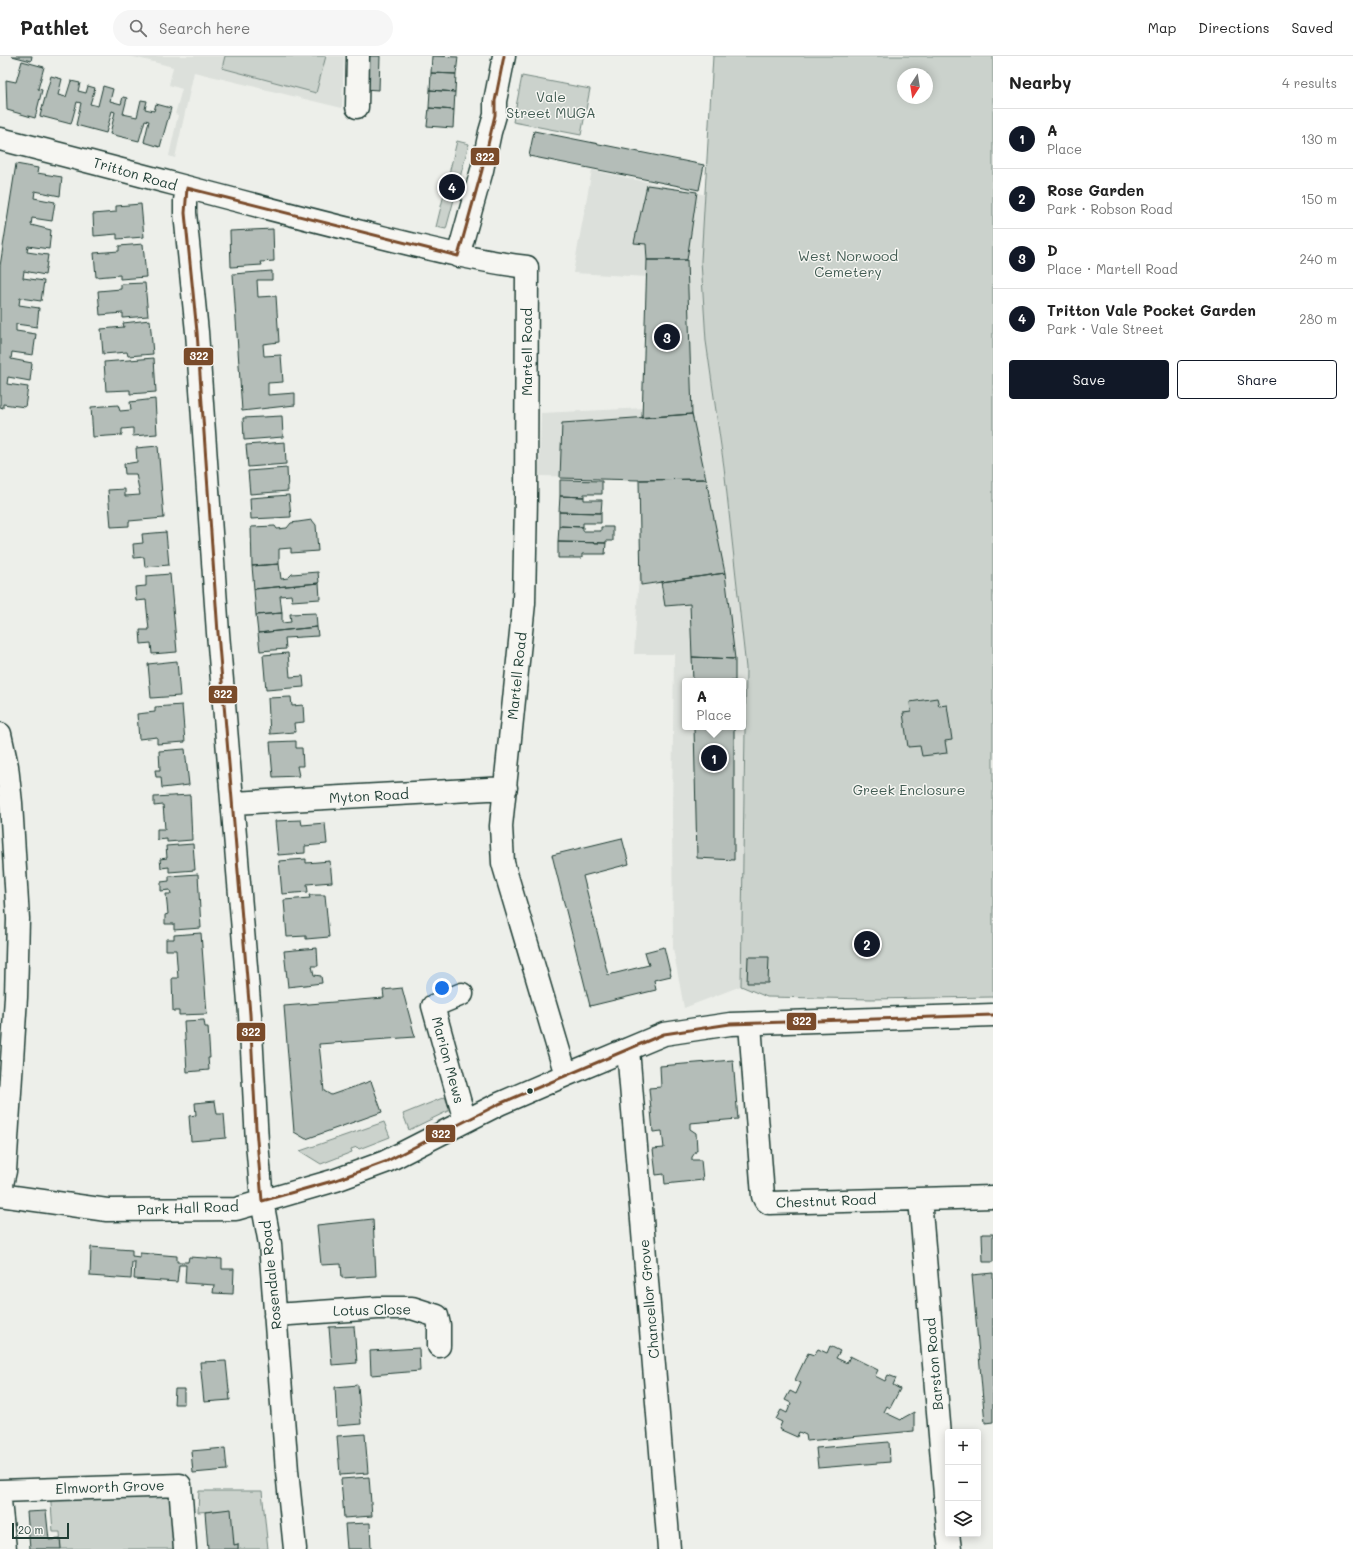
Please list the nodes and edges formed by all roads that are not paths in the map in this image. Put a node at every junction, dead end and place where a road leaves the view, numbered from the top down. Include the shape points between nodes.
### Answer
1 (358, 56) edge
2 (504, 56) edge
3 (357, 107) dead end
4 (0, 139) edge
5 (187, 188) junction
6 (458, 256) junction
7 (527, 267) joint
8 (0, 734) edge
9 (506, 788) junction
10 (233, 803) junction
11 (462, 994) dead end
12 (993, 1015) edge
13 (750, 1024) junction
14 (628, 1049) junction
15 (566, 1074) junction
16 (465, 1121) junction
17 (0, 1194) edge
18 (993, 1197) edge
19 (920, 1199) junction
20 (262, 1201) junction
21 (275, 1315) junction
22 (439, 1346) dead end
23 (0, 1491) edge
24 (0, 1501) edge
25 (946, 1501) edge
26 (948, 1537) edge
27 (5, 1549) edge
28 (185, 1549) edge
29 (294, 1549) edge
30 (669, 1549) edge
31 (950, 1549) edge

1 - 3 street
2 - 6 street via 496,115
4 - 5 street, Tritton Road
5 - 6 street, Tritton Road
5 - 10 street, Rosendale Road via 185,207
6 - 7 street, Tritton Road
7 - 9 street, Martell Road via 524,603
8 - 17 street via 11,803 18,919 16,997 5,1171
9 - 10 street, Myton Road
9 - 15 street, Martell Road via 501,826 503,863
10 - 20 street, Rosendale Road
11 - 16 street, Marion Mews via 433,1006
12 - 13 street, Park Hall Road
13 - 14 street, Park Hall Road via 730,1024 664,1034
13 - 19 street, Chestnut Road via 765,1200 769,1203
14 - 15 street, Park Hall Road
14 - 30 street, Chancellor Grove
15 - 16 street, Park Hall Road
16 - 20 street, Park Hall Road via 385,1162 336,1180
17 - 20 street, Park Hall Road via 107,1210 236,1209
18 - 19 street, Chestnut Road
19 - 25 street, Barston Road
20 - 21 street, Rosendale Road via 270,1244
21 - 22 street, Lotus Close via 412,1308 437,1316
21 - 29 street, Rosendale Road
23 - 28 street, Elmworth Grove via 180,1485
24 - 27 street
26 - 31 street

